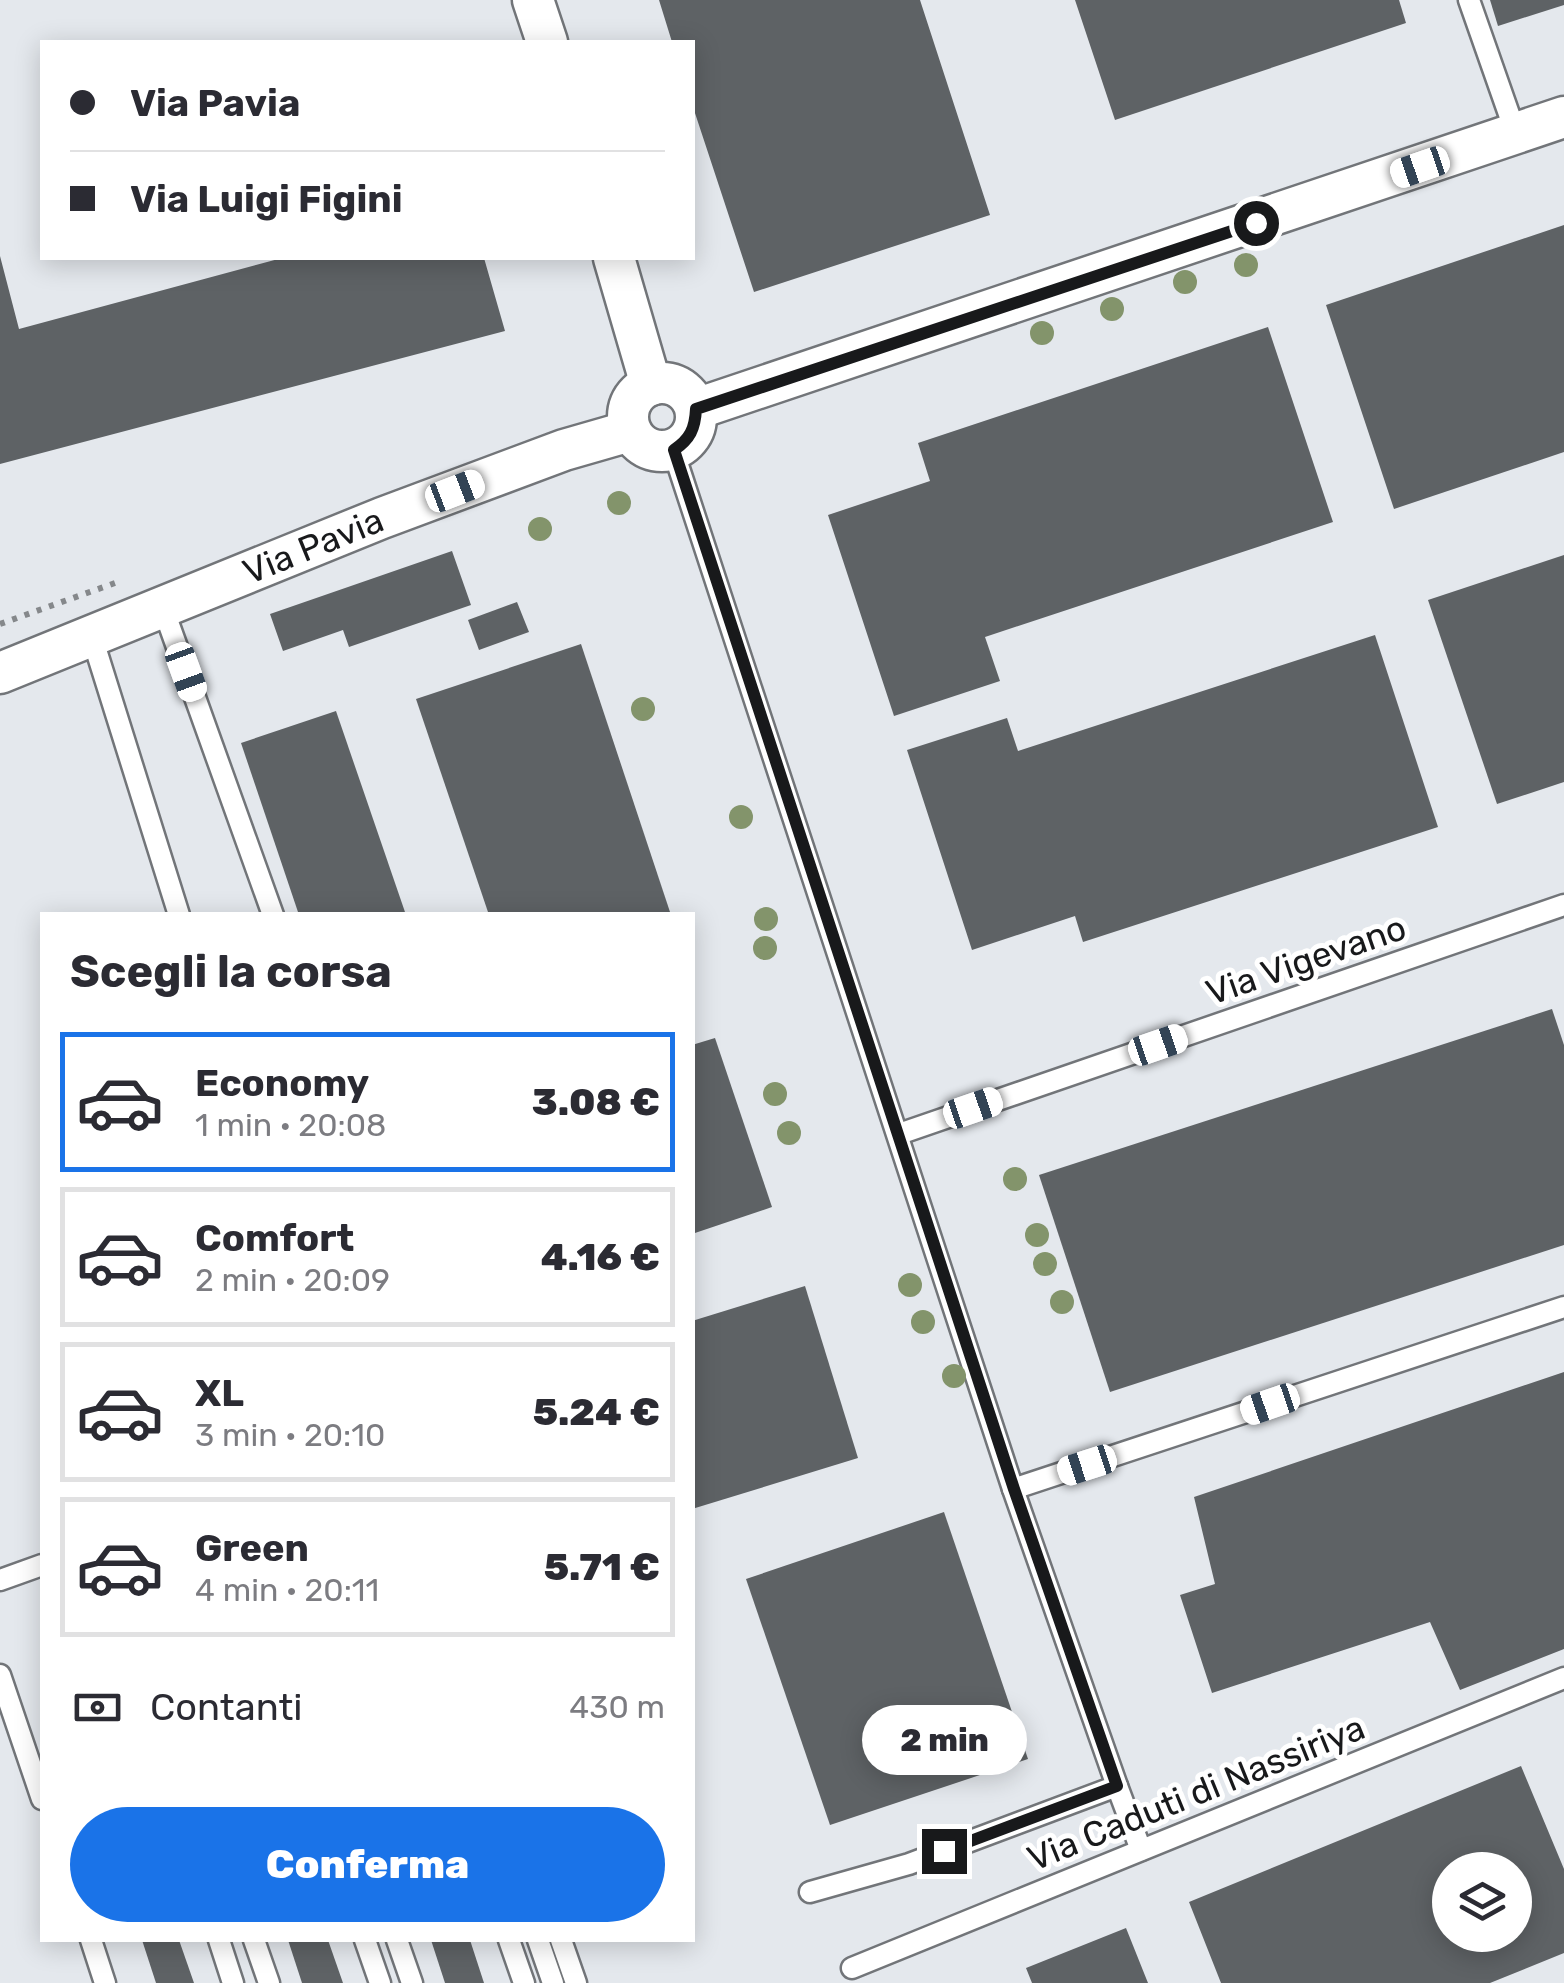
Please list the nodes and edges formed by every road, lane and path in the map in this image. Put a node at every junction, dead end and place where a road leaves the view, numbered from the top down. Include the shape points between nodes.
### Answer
1 (533, 0) edge
2 (1469, 0) edge
3 (546, 40) edge
4 (1564, 117) edge
5 (1516, 134) junction
6 (615, 260) edge
7 (651, 385) junction
8 (696, 409) junction
9 (630, 430) junction
10 (674, 450) junction
11 (163, 608) junction
12 (92, 637) junction
13 (0, 672) edge
14 (1564, 905) edge
15 (178, 912) edge
16 (272, 912) edge
17 (899, 1134) junction
18 (1564, 1307) edge
19 (1014, 1489) junction
20 (40, 1566) edge
21 (0, 1580) edge
22 (0, 1675) edge
23 (1564, 1678) edge
24 (1117, 1786) junction
25 (40, 1793) edge
26 (1141, 1850) junction
27 (810, 1892) dead end
28 (92, 1942) edge
29 (220, 1942) edge
30 (255, 1942) edge
31 (365, 1942) edge
32 (398, 1942) edge
33 (510, 1942) edge
34 (539, 1942) edge
35 (562, 1942) edge
36 (852, 1968) dead end
37 (106, 1983) edge
38 (234, 1983) edge
39 (269, 1983) edge
40 (380, 1983) edge
41 (412, 1983) edge
42 (524, 1983) edge
43 (553, 1983) edge
44 (576, 1983) edge

1 - 3 street
2 - 5 lane
4 - 5 street
5 - 8 street
6 - 7 street
7 - 8 street via 670,384
7 - 9 street via 628,412
8 - 10 street via 688,441
9 - 10 street via 640,444
9 - 11 street, Via Pavia via 382,518
10 - 17 lane
11 - 12 street, Via Pavia
11 - 16 lane
12 - 13 street, Via Pavia
12 - 15 lane
14 - 17 lane, Via Vigevano
17 - 19 lane
18 - 19 lane
19 - 24 lane
20 - 21 lane
22 - 25 lane
23 - 26 lane, Via Caduti di Nassiriya
24 - 26 lane
24 - 27 lane via 909,1864
26 - 36 lane, Via Caduti di Nassiriya
28 - 37 lane
29 - 38 lane
30 - 39 lane
31 - 40 lane
32 - 41 lane
33 - 42 lane
34 - 43 lane
35 - 44 lane

